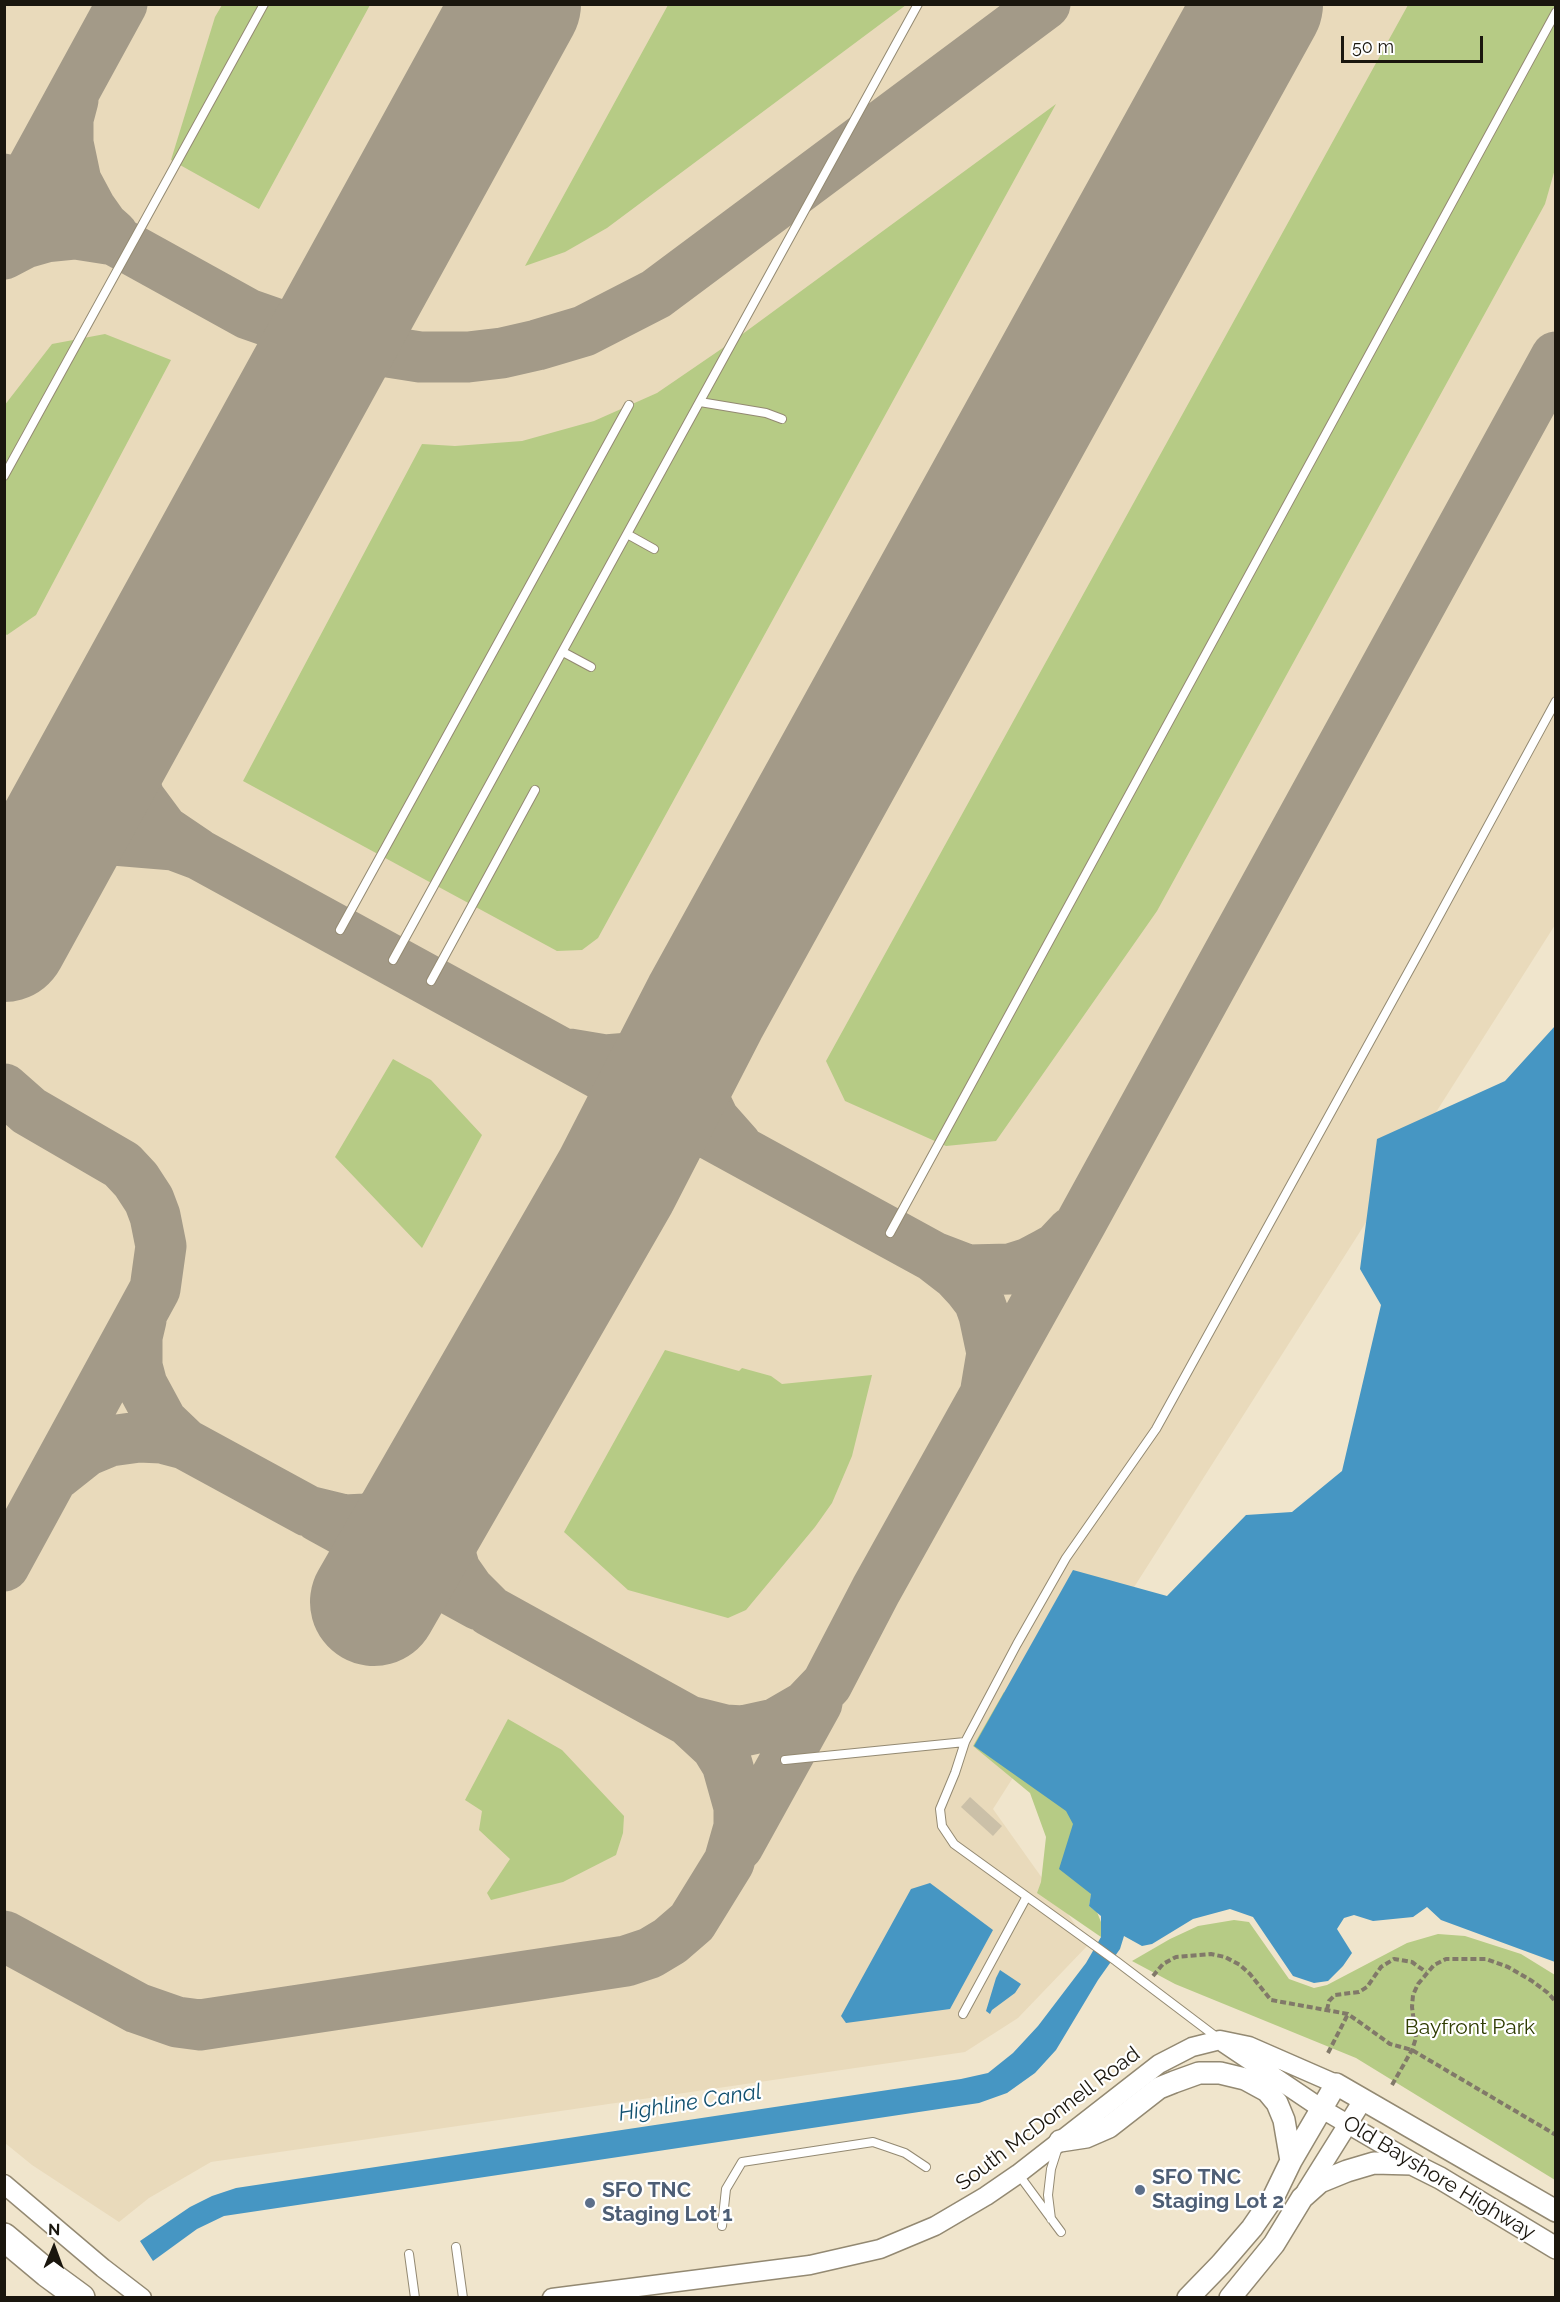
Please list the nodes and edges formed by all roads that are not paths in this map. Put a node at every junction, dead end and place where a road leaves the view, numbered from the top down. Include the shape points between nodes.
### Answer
1 (264, 4) edge
2 (918, 4) edge
3 (1556, 12) edge
4 (700, 402) junction
5 (629, 405) dead end
6 (782, 419) dead end
7 (4, 476) edge
8 (627, 534) junction
9 (654, 549) dead end
10 (563, 652) junction
11 (591, 668) dead end
12 (1556, 701) edge
13 (535, 790) dead end
14 (340, 930) dead end
15 (393, 960) dead end
16 (431, 981) dead end
17 (890, 1233) dead end
18 (965, 1742) junction
19 (785, 1760) dead end
20 (1026, 1898) junction
21 (963, 2014) dead end
22 (1220, 2040) junction
23 (1336, 2084) junction
24 (1363, 2100) junction
25 (1322, 2109) junction
26 (1349, 2124) junction
27 (1060, 2141) junction
28 (1291, 2161) junction
29 (926, 2167) dead end
30 (1018, 2174) junction
31 (1440, 2178) junction
32 (4, 2184) edge
33 (1302, 2198) junction
34 (1556, 2211) edge
35 (1051, 2219) junction
36 (722, 2226) dead end
37 (1061, 2232) dead end
38 (4, 2237) edge
39 (456, 2247) dead end
40 (1556, 2248) edge
41 (410, 2254) dead end
42 (1221, 2264) junction
43 (47, 2272) junction
44 (1231, 2297) edge
45 (71, 2298) edge
46 (81, 2298) edge
47 (142, 2298) edge
48 (415, 2298) edge
49 (463, 2298) edge
50 (552, 2298) edge
51 (1188, 2298) edge
52 (1201, 2298) edge

1 - 7 lane
2 - 4 lane
3 - 17 lane
4 - 6 lane via 766,412
4 - 8 lane
5 - 14 lane
8 - 9 lane
8 - 10 lane
10 - 11 lane
10 - 15 lane
12 - 18 lane via 1156,1429 1066,1558
13 - 16 lane
18 - 19 lane
18 - 20 lane via 940,1809 942,1826 954,1844
20 - 21 lane
20 - 22 lane
22 - 23 street, South McDonnell Road via 1249,2046
22 - 25 street
22 - 27 street, South McDonnell Road via 1192,2047 1158,2064
23 - 24 main road, Old Bayshore Highway
23 - 25 main road
24 - 26 street
24 - 34 main road, Old Bayshore Highway
25 - 26 street, Old Bayshore Highway
25 - 28 main road
26 - 31 street, Old Bayshore Highway
26 - 33 street
27 - 28 main road via 1086,2137 1109,2127 1159,2088 1199,2073 1220,2073 1245,2079 1267,2091 1277,2103
27 - 30 street, South McDonnell Road
27 - 35 lane via 1049,2183
28 - 42 main road via 1269,2204
29 - 36 lane via 905,2153 873,2142 742,2162 726,2189
30 - 35 lane
30 - 50 street, South McDonnell Road via 945,2221 856,2256
31 - 33 main road via 1412,2164 1374,2163 1320,2182
31 - 40 main road, Old Bayshore Highway
32 - 47 street
33 - 44 main road via 1274,2244
35 - 37 lane
38 - 43 highway
39 - 49 lane
41 - 48 lane
42 - 51 main road
42 - 52 main road
43 - 45 highway
43 - 46 highway

